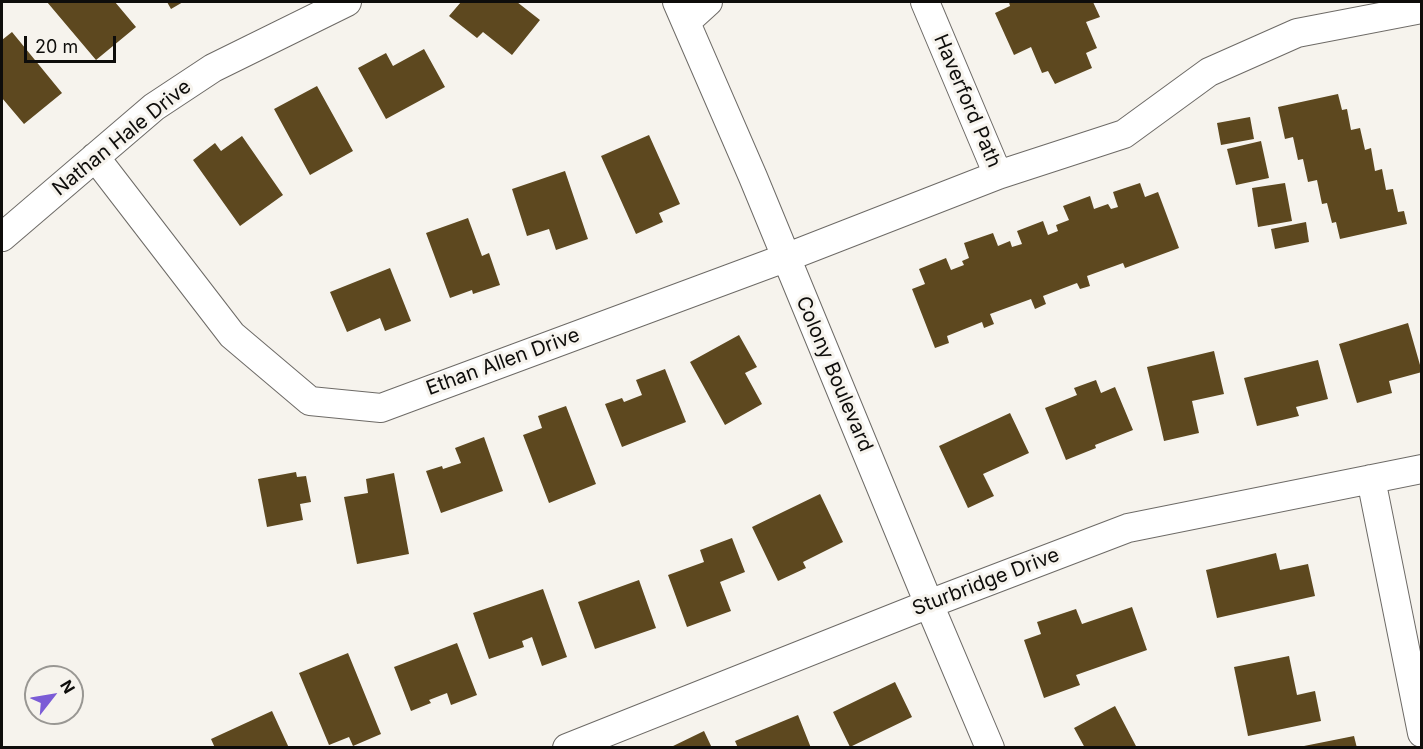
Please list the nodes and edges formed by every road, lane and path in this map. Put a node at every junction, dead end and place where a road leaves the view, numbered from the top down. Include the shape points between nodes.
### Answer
1 (347, 2) edge
2 (708, 2) edge
3 (925, 2) edge
4 (1422, 9) edge
5 (681, 12) edge
6 (95, 158) junction
7 (998, 175) junction
8 (2, 237) edge
9 (785, 258) junction
10 (1422, 469) edge
11 (1371, 479) junction
12 (929, 604) junction
13 (1422, 733) edge
14 (567, 747) edge
15 (990, 747) edge

1 - 6 street, Nathan Hale Drive via 213,68 154,107
2 - 5 street
3 - 7 street, Haverford Path
4 - 7 street, Haverford Path via 1297,33 1209,72 1124,134
5 - 9 street, Colony Boulevard
6 - 8 street, Nathan Hale Drive
6 - 9 street, Ethan Allen Drive via 232,335 310,401 381,408
7 - 9 street, Ethan Allen Drive
9 - 12 street, Colony Boulevard
10 - 11 street, Sturbridge Drive
11 - 12 street, Sturbridge Drive via 1128,528
11 - 13 street
12 - 14 street, Sturbridge Drive
12 - 15 street, Colony Boulevard

